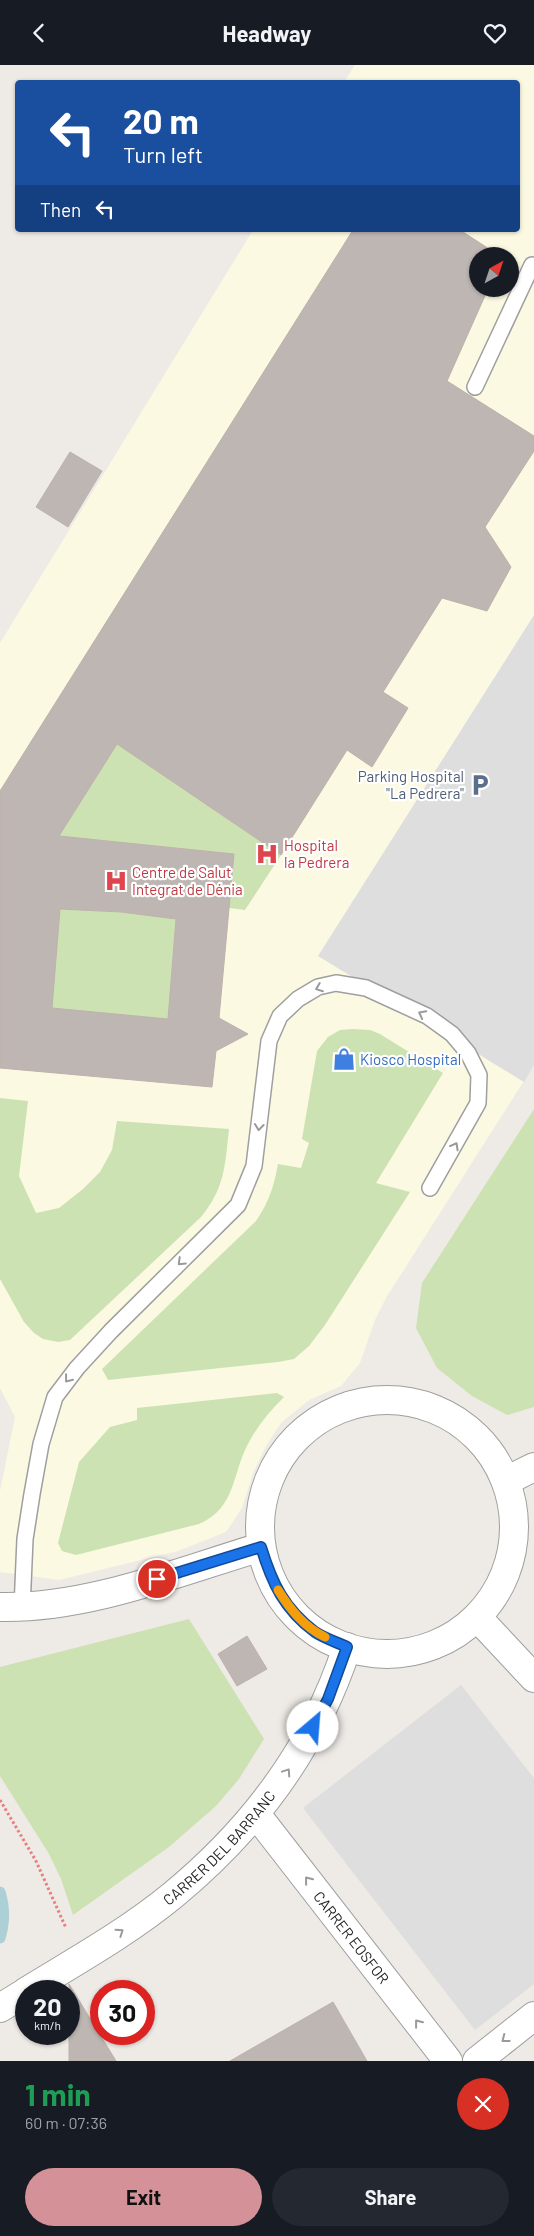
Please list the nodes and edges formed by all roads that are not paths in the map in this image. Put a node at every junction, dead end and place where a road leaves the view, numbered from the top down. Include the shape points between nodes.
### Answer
1 (532, 265) dead end
2 (475, 387) dead end
3 (430, 1188) dead end
4 (534, 1467) edge
5 (506, 1481) junction
6 (261, 1547) junction
7 (11, 1607) edge
8 (477, 1617) junction
9 (347, 1647) junction
10 (534, 1678) edge
11 (256, 1814) junction
12 (46, 1980) edge
13 (15, 1999) edge
14 (0, 2008) edge
15 (534, 2016) edge
16 (448, 2061) edge
17 (477, 2061) edge

1 - 2 lane
3 -> 7 lane via 478,1103 479,1075 468,1053 452,1034 427,1016 366,988 336,983 318,987 298,999 280,1016 268,1041 254,1166 238,1205 111,1331 55,1397 41,1444
4 - 5 street
5 - 6 street via 488,1450 463,1424 432,1407 397,1399 358,1402 315,1422 293,1440 271,1472 260,1509
5 - 8 street via 514,1517 512,1553 499,1588
6 - 7 street via 110,1592
6 - 9 street via 271,1580 290,1609 316,1632
8 - 9 street via 449,1639 416,1651 381,1654
8 - 10 street
11 -> 9 street, CARRER DEL BARRANC via 298,1756 328,1699
12 -> 11 street, CARRER DEL BARRANC via 172,1895
16 -> 11 street, CARRER EOSFOR
13 - 14 street, CARRER DEL BARRANC
15 -> 17 street

